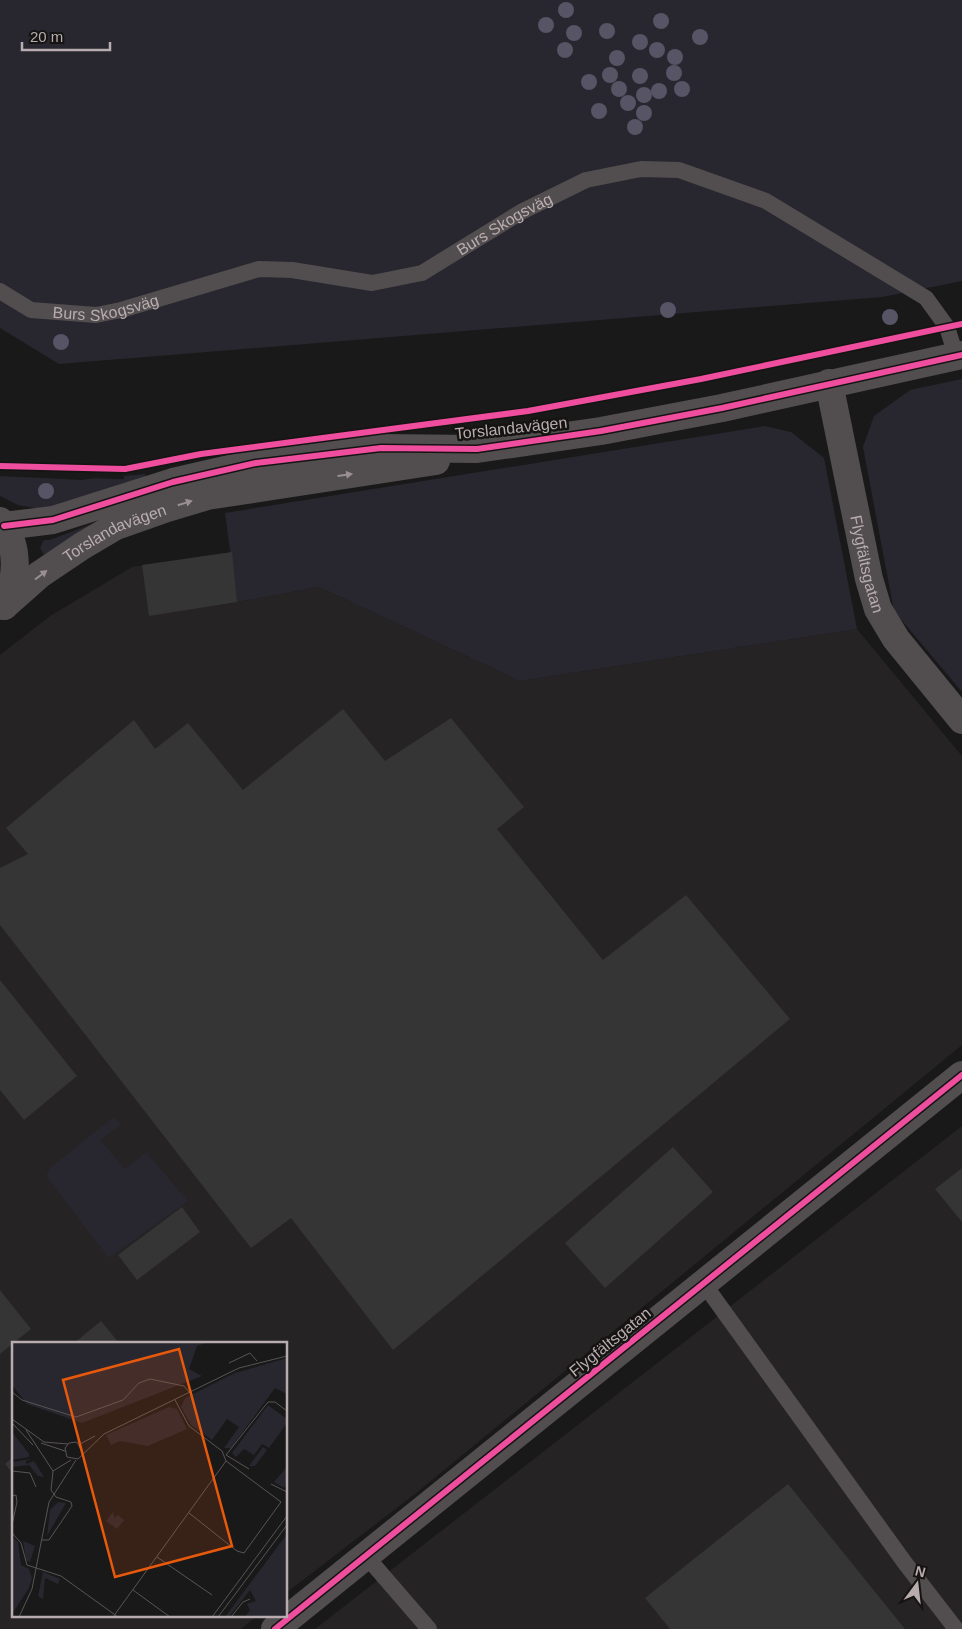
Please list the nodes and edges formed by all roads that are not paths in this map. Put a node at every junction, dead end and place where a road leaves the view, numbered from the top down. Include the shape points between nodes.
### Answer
1 (0, 291) edge
2 (959, 356) edge
3 (829, 383) junction
4 (477, 448) junction
5 (2, 524) edge
6 (2, 608) edge
7 (962, 720) edge
8 (962, 1075) edge
9 (704, 1284) junction
10 (366, 1556) junction
11 (275, 1629) edge
12 (429, 1629) edge
13 (956, 1629) edge

1 - 2 lane, Burs Skogsväg via 31,310 96,315 260,269 292,270 372,283 422,273 521,212 586,180 641,169 679,170 766,201 926,298 947,327
2 - 3 street, Torslandavägen
3 - 4 street, Torslandavägen via 601,431
3 - 7 street, Flygfältsgatan via 878,609 896,639
4 - 5 street, Torslandavägen via 380,448 256,463 173,482 53,520
6 -> 4 street, Torslandavägen via 39,576 82,546 116,526 167,508 207,496 430,463
5 - 6 street via 11,540 16,569
8 - 9 street, Flygfältsgatan
9 - 10 street, Flygfältsgatan
9 - 13 lane
10 - 11 street, Flygfältsgatan
10 - 12 lane

